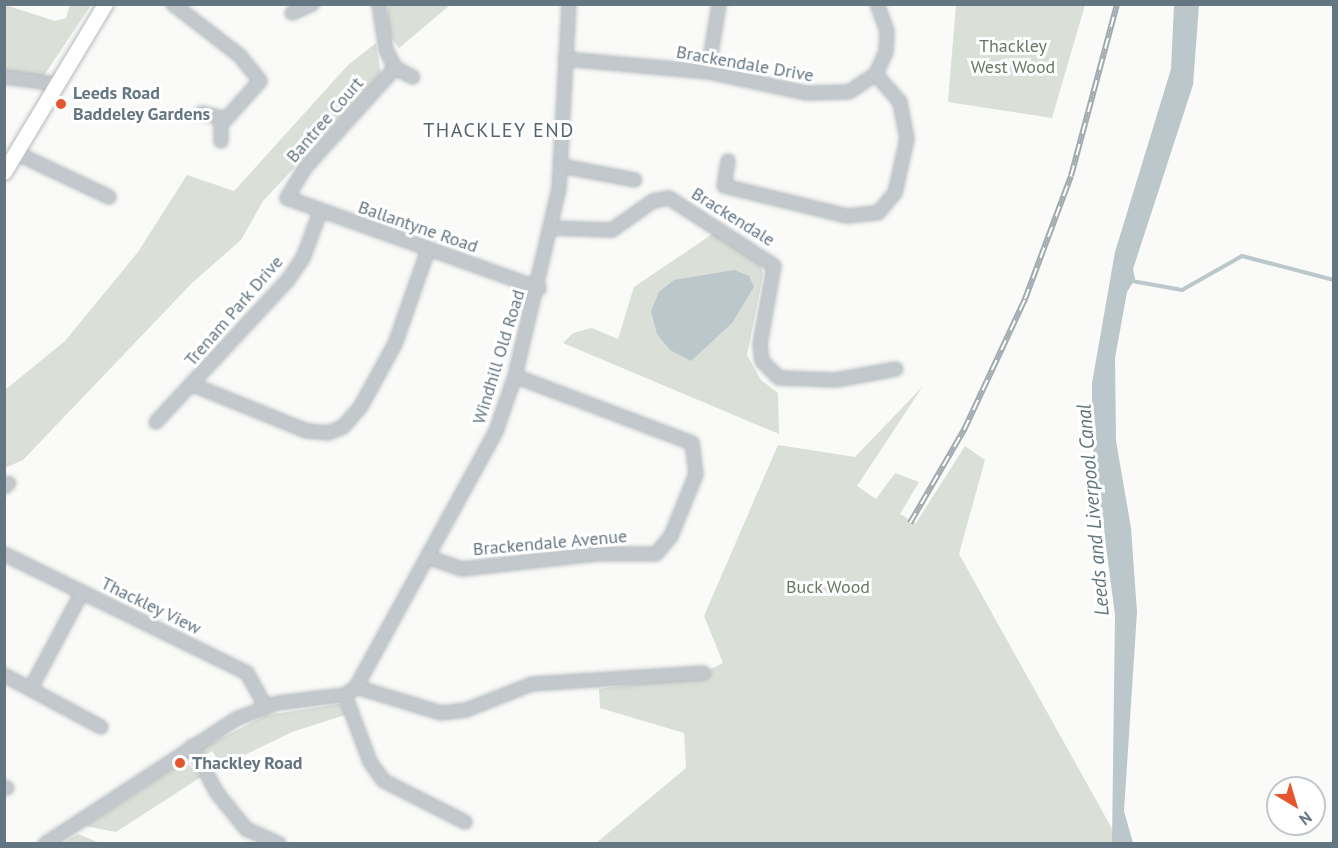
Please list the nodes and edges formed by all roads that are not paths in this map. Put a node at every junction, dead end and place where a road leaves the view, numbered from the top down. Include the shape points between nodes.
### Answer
1 (105, 4) edge
2 (173, 4) edge
3 (312, 4) edge
4 (379, 4) edge
5 (568, 4) edge
6 (719, 4) edge
7 (877, 4) edge
8 (292, 13) dead end
9 (565, 59) junction
10 (395, 68) junction
11 (708, 72) junction
12 (876, 74) junction
13 (4, 77) edge
14 (413, 77) dead end
15 (57, 84) junction
16 (202, 113) dead end
17 (221, 120) junction
18 (221, 141) dead end
19 (16, 153) junction
20 (728, 161) dead end
21 (561, 166) junction
22 (4, 172) edge
23 (634, 180) dead end
24 (109, 197) dead end
25 (287, 198) joint
26 (321, 212) junction
27 (551, 228) junction
28 (428, 249) junction
29 (539, 288) junction
30 (896, 369) dead end
31 (515, 376) junction
32 (193, 385) junction
33 (156, 422) dead end
34 (4, 554) edge
35 (427, 557) junction
36 (82, 592) junction
37 (704, 673) dead end
38 (4, 675) edge
39 (356, 687) junction
40 (31, 688) junction
41 (345, 695) junction
42 (266, 707) junction
43 (101, 727) dead end
44 (192, 746) junction
45 (465, 822) dead end
46 (45, 843) edge
47 (279, 843) edge

1 - 15 main road
2 - 17 street via 240,56 260,81 237,113
3 - 8 street
4 - 10 street via 386,50
5 - 9 street, Windhill Old Road
6 - 11 street
7 - 12 street via 887,31 886,52
9 - 11 street, Brackendale Drive
9 - 21 street, Windhill Old Road
10 - 14 street
10 - 25 street, Bantree Court via 305,168
11 - 12 street, Brackendale Drive via 827,95 849,92
12 - 20 street via 900,102 907,139 895,193 878,213 847,216 724,186
13 - 15 street
15 - 19 main road
16 - 17 street
17 - 18 street
19 - 22 main road
19 - 24 street
21 - 23 street
21 - 27 street, Windhill Old Road
25 - 26 street, Ballantyne Road
26 - 28 street, Ballantyne Road
26 - 32 street, Trenam Park Drive via 303,258 288,280
27 - 29 street, Windhill Old Road
27 - 30 street, Brackendale via 612,230 652,201 669,198 774,266 759,344 762,361 779,378 836,380
28 - 29 street, Ballantyne Road
28 - 32 street via 396,344 361,406 343,427 328,433 307,431
29 - 31 street, Windhill Old Road
31 - 35 street, Windhill Old Road via 496,432
31 - 35 street, Brackendale Avenue via 692,443 696,474 671,536 656,554 596,554 462,569
32 - 33 street, Trenam Park Drive
34 - 36 street, Thackley View
35 - 39 street, Windhill Old Road
36 - 40 street
36 - 42 street, Thackley View via 247,673
37 - 39 street via 532,684 466,710 441,713
38 - 40 street
39 - 41 street
40 - 43 street
41 - 42 street
41 - 45 street via 370,762 384,781
42 - 44 street
44 - 46 street
44 - 47 street via 217,793 246,829

